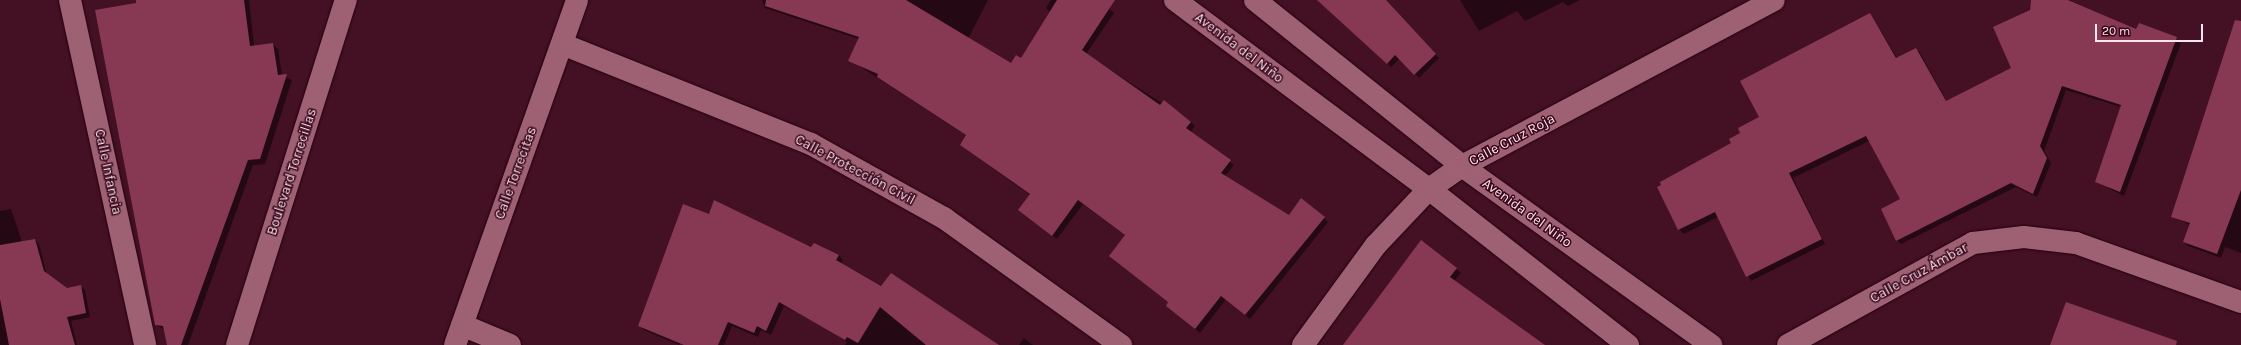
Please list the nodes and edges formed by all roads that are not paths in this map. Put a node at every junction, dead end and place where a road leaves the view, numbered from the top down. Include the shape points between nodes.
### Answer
1 (70, 0) edge
2 (346, 0) edge
3 (577, 0) edge
4 (1174, 0) edge
5 (1255, 0) edge
6 (1774, 0) edge
7 (562, 44) junction
8 (1462, 166) junction
9 (1429, 189) junction
10 (2241, 302) edge
11 (459, 335) edge
12 (145, 345) edge
13 (237, 345) edge
14 (510, 345) edge
15 (1121, 345) edge
16 (1303, 345) edge
17 (1628, 345) edge
18 (1711, 345) edge
19 (1788, 345) edge

1 - 12 street, Calle Infancia
2 - 13 street, Boulevard Torrecillas
3 - 7 street, Calle Torrecitas
4 - 9 street, Avenida del Niño
5 - 8 street, Avenida del Niño
6 - 8 street, Calle Cruz Roja
7 - 11 street, Calle Torrecitas
7 - 15 street, Calle Protección Civil via 811,144 944,218
8 - 9 street, Calle Cruz Roja
8 - 18 street, Avenida del Niño
9 - 16 street, Calle Cruz Roja via 1376,245
9 - 17 street, Avenida del Niño
10 - 19 street, Calle Cruz Ámbar via 2076,243 2024,237 1973,243
11 - 14 street

